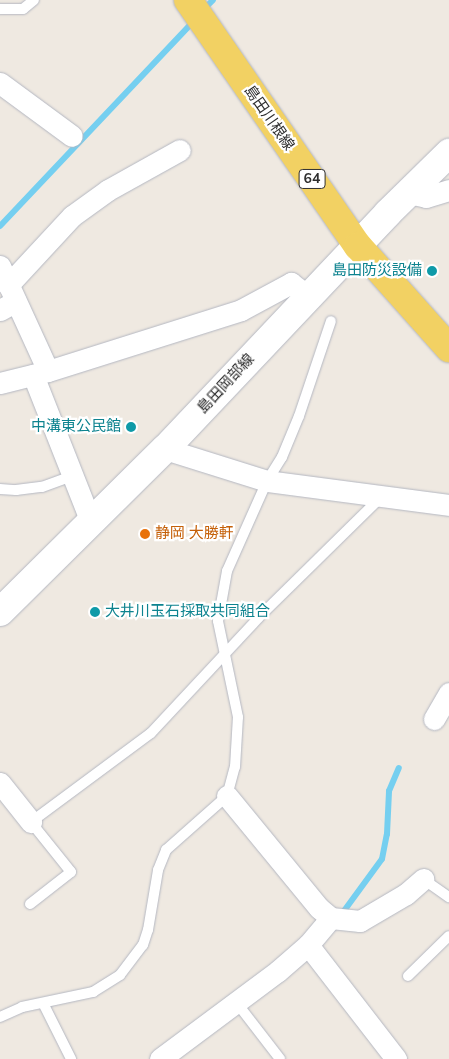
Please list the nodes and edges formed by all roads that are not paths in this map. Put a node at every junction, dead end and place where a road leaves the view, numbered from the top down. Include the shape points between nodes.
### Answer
1 (34, 0) edge
2 (188, 0) edge
3 (0, 10) edge
4 (0, 83) edge
5 (72, 136) dead end
6 (180, 150) dead end
7 (449, 153) edge
8 (449, 190) edge
9 (409, 193) junction
10 (358, 246) junction
11 (6, 290) edge
12 (309, 297) junction
13 (331, 321) dead end
14 (449, 348) edge
15 (40, 373) junction
16 (0, 383) edge
17 (165, 449) junction
18 (72, 476) junction
19 (268, 481) junction
20 (0, 489) edge
21 (381, 496) junction
22 (449, 505) edge
23 (91, 522) junction
24 (0, 612) edge
25 (225, 655) junction
26 (449, 693) edge
27 (434, 720) dead end
28 (0, 783) edge
29 (227, 796) junction
30 (31, 822) junction
31 (423, 879) joint
32 (449, 897) edge
33 (30, 904) dead end
34 (331, 918) junction
35 (449, 936) edge
36 (308, 944) junction
37 (408, 976) dead end
38 (236, 1002) junction
39 (43, 1003) junction
40 (0, 1017) edge
41 (166, 1057) edge
42 (71, 1059) edge
43 (280, 1059) edge
44 (396, 1059) edge

1 - 3 lane via 23,8
2 - 10 main road, 島田川根線 / 64
4 - 5 street
6 - 11 street via 108,190 72,216
7 - 9 main road, 島田岡部線
8 - 9 street via 426,197
9 - 10 main road, 島田岡部線
10 - 12 main road, 島田岡部線
10 - 14 main road, 島田川根線 / 64
11 - 15 street
12 - 15 street via 291,283 241,310
12 - 17 main road, 島田岡部線
13 - 19 lane via 300,416
15 - 16 street
15 - 18 street
17 - 19 street
17 - 23 main road, 島田岡部線
18 - 20 lane via 42,487
18 - 23 street
19 - 21 street
19 - 25 lane via 227,571 218,621
21 - 22 street
21 - 25 lane via 258,617
23 - 24 main road, 島田岡部線
25 - 29 lane via 238,717 234,767
25 - 30 lane via 151,733
26 - 27 street
28 - 30 street
29 - 34 street
29 - 39 lane via 166,850 158,870 143,944 120,975 93,992
30 - 33 lane via 71,872
31 - 32 lane
31 - 34 street via 406,894 360,921
34 - 36 street
35 - 37 lane
36 - 38 street
36 - 44 street
38 - 41 street
38 - 43 lane
39 - 40 lane via 22,1007
39 - 42 lane

